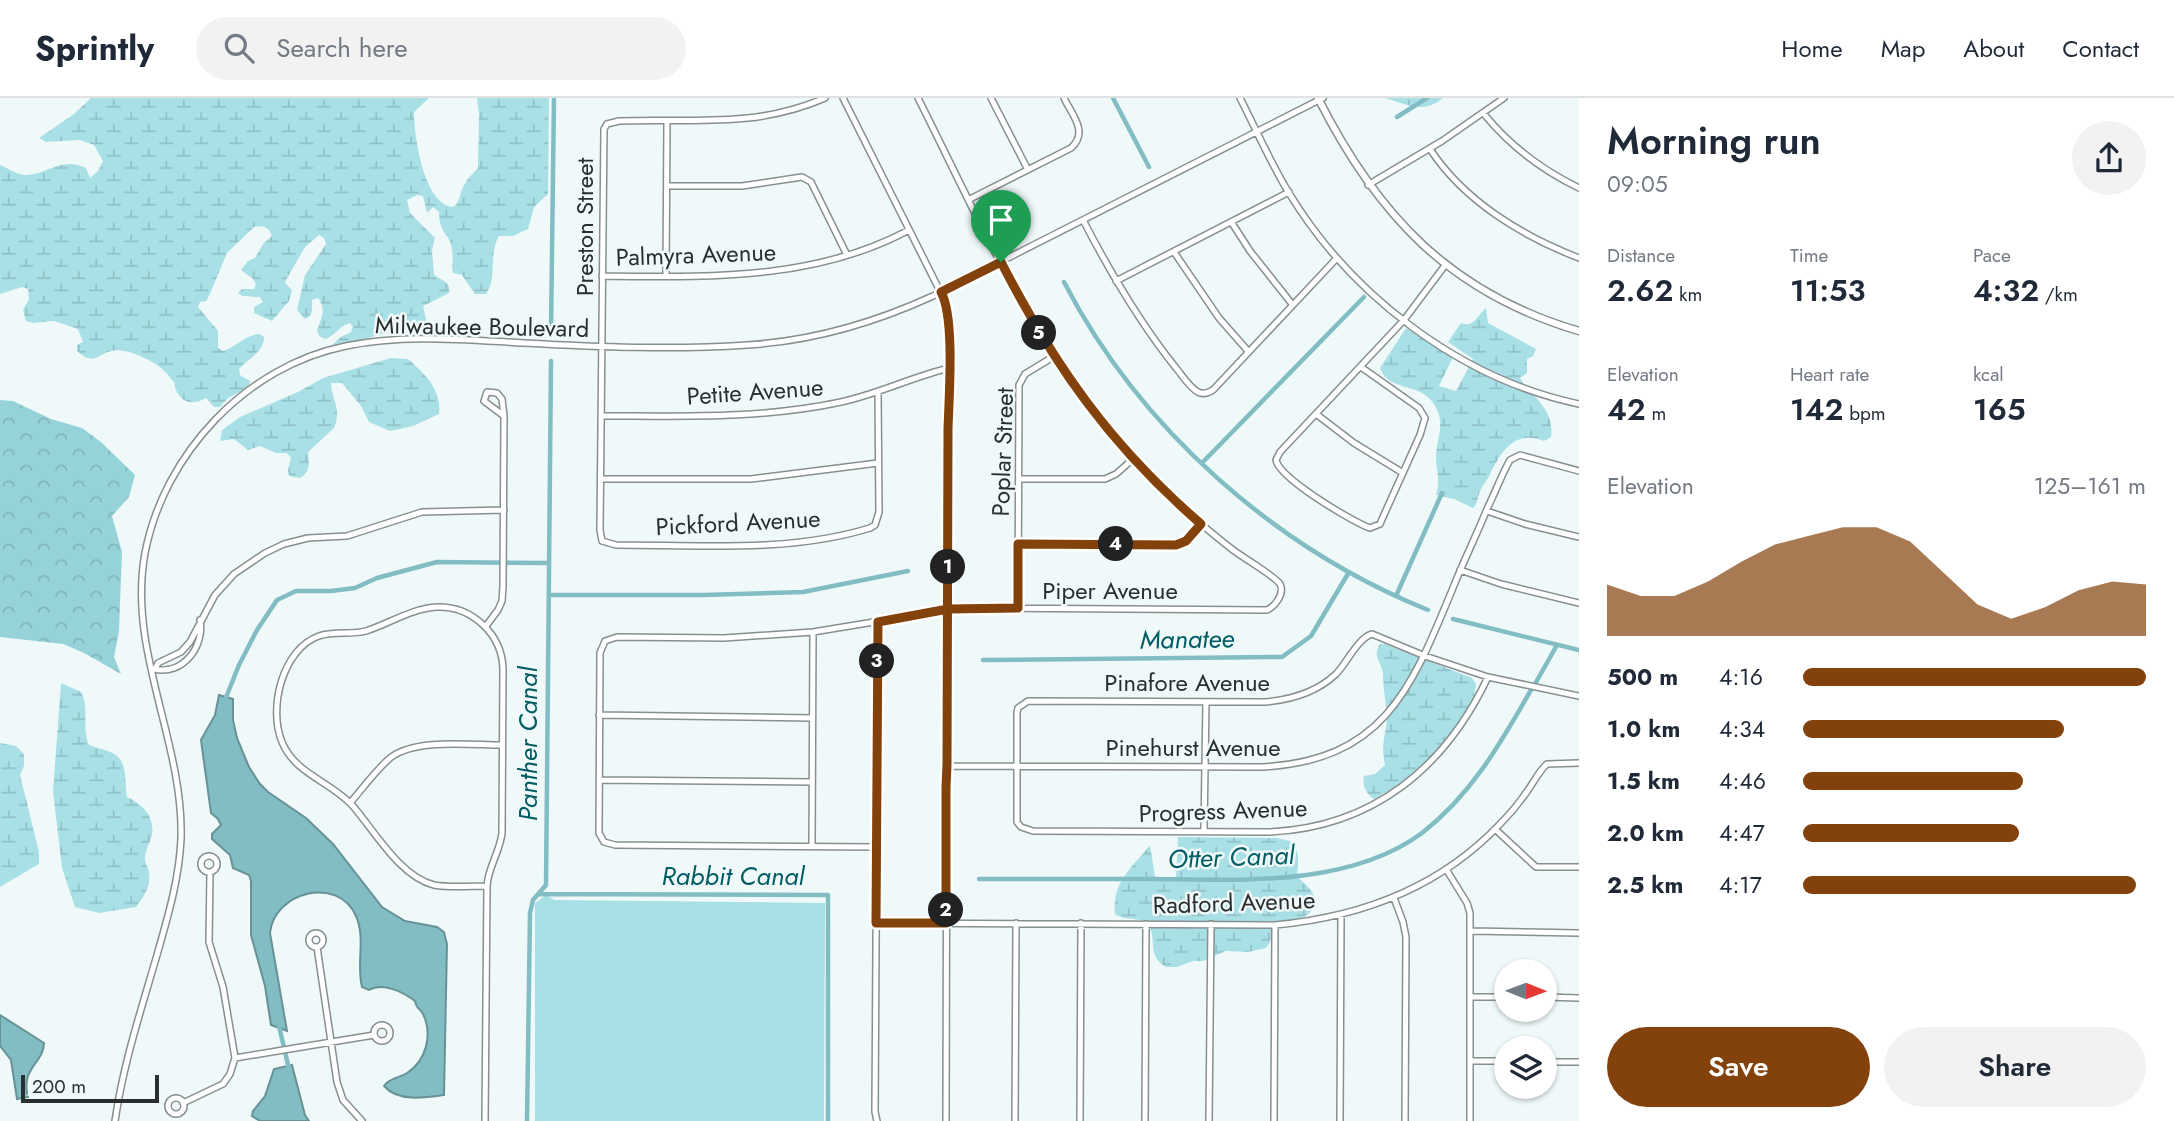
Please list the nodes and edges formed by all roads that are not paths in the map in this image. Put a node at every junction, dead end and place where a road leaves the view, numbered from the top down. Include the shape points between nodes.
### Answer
1 (825, 98) edge
2 (843, 98) edge
3 (918, 98) edge
4 (990, 98) edge
5 (1064, 98) edge
6 (1240, 98) edge
7 (1504, 98) edge
8 (1320, 99) edge
9 (1485, 114) junction
10 (667, 121) junction
11 (1257, 132) junction
12 (1430, 149) junction
13 (1028, 170) junction
14 (1368, 185) junction
15 (667, 186) junction
16 (1579, 188) edge
17 (1289, 192) junction
18 (970, 199) junction
19 (1083, 220) junction
20 (1232, 223) junction
21 (909, 229) junction
22 (1174, 252) junction
23 (847, 255) junction
24 (1337, 258) junction
25 (1579, 258) edge
26 (1001, 262) junction
27 (1446, 264) junction
28 (602, 276) junction
29 (666, 276) junction
30 (1116, 281) junction
31 (941, 292) junction
32 (1292, 304) junction
33 (1404, 320) junction
34 (1579, 331) edge
35 (601, 346) junction
36 (1248, 351) junction
37 (1054, 357) junction
38 (1361, 367) junction
39 (949, 368) junction
40 (878, 393) junction
41 (1579, 404) edge
42 (1316, 414) junction
43 (503, 416) junction
44 (601, 416) junction
45 (1133, 459) junction
46 (878, 463) junction
47 (1579, 471) edge
48 (1403, 473) junction
49 (1018, 478) junction
50 (601, 479) junction
51 (504, 510) junction
52 (1487, 511) junction
53 (1201, 524) junction
54 (1579, 537) edge
55 (603, 541) joint
56 (1018, 544) junction
57 (1460, 570) junction
58 (1579, 603) edge
59 (1018, 608) junction
60 (948, 609) junction
61 (200, 620) junction
62 (878, 622) junction
63 (486, 626) junction
64 (813, 632) junction
65 (181, 652) junction
66 (1425, 656) junction
67 (187, 660) junction
68 (153, 669) junction
69 (1488, 677) junction
70 (1579, 696) edge
71 (1206, 702) junction
72 (600, 715) junction
73 (812, 718) junction
74 (502, 745) junction
75 (1579, 763) edge
76 (947, 765) junction
77 (1016, 766) junction
78 (1205, 766) junction
79 (599, 780) junction
80 (812, 782) junction
81 (350, 803) junction
82 (1495, 829) junction
83 (1204, 831) junction
84 (812, 846) junction
85 (876, 847) junction
86 (1579, 867) edge
87 (1446, 869) junction
88 (210, 872) dead end
89 (487, 886) junction
90 (1394, 898) junction
91 (1341, 915) junction
92 (876, 923) junction
93 (946, 923) junction
94 (1016, 923) junction
95 (1081, 923) junction
96 (1146, 924) junction
97 (1211, 924) junction
98 (1275, 925) junction
99 (1471, 931) junction
100 (1579, 933) edge
101 (317, 947) dead end
102 (1470, 997) junction
103 (1494, 997) edge
104 (1558, 997) edge
105 (1579, 998) edge
106 (374, 1035) dead end
107 (330, 1043) junction
108 (235, 1058) junction
109 (1470, 1061) junction
110 (1494, 1061) edge
111 (1557, 1062) edge
112 (1579, 1062) edge
113 (183, 1103) dead end
114 (115, 1121) edge
115 (362, 1121) edge
116 (485, 1121) edge
117 (877, 1121) edge
118 (946, 1121) edge
119 (1015, 1121) edge
120 (1080, 1121) edge
121 (1145, 1121) edge
122 (1209, 1121) edge
123 (1274, 1121) edge
124 (1340, 1121) edge
125 (1405, 1121) edge
126 (1470, 1121) edge

1 - 10 street via 761,118
2 - 21 street
3 - 18 street
4 - 13 street
5 - 13 street via 1078,126 1079,141
6 - 11 street
7 - 9 street
8 - 11 street, Milwaukee Boulevard
8 - 14 street
9 - 12 street
9 - 16 street via 1518,149
10 - 15 street
10 - 28 street, Preston Street via 607,124 603,136
11 - 17 street
11 - 19 street, Milwaukee Boulevard
12 - 14 street
12 - 25 street via 1454,179 1493,212 1531,237
13 - 18 street
14 - 27 street via 1412,235
15 - 23 street via 741,186 802,177 811,182
15 - 29 street
17 - 20 street
17 - 24 street
18 - 26 street
19 - 26 street, Milwaukee Boulevard
19 - 30 street
20 - 22 street
20 - 32 street
21 - 23 street, Palmyra Avenue
21 - 31 street
22 - 30 street
22 - 36 street
23 - 29 street, Palmyra Avenue via 766,273
24 - 32 street
24 - 33 street
26 - 31 street, Milwaukee Boulevard
26 - 37 street
27 - 33 street
27 - 34 street via 1507,303
28 - 29 street, Palmyra Avenue
28 - 35 street, Preston Street
30 - 36 street via 1165,355 1197,392 1213,390
31 - 35 street, Milwaukee Boulevard via 864,324 787,341
31 - 39 street via 948,307
32 - 36 street
33 - 38 street
33 - 41 street via 1484,370
35 - 44 street, Preston Street
35 - 68 street, Milwaukee Boulevard via 382,340 310,357 252,388 207,427 182,460 160,503 144,556 142,585 142,621
37 - 45 street
37 - 49 street, Poplar Street via 1025,374 1019,385
38 - 42 street
38 - 48 street via 1419,408 1425,418
39 - 40 street, Petite Avenue
39 - 60 street
40 - 44 street, Petite Avenue via 754,415
40 - 46 street
42 - 48 street
42 - 48 street via 1276,460 1282,471 1314,495 1364,526 1375,527
43 - 43 street via 502,399 498,393 487,392 484,401
43 - 51 street
44 - 50 street, Preston Street
45 - 49 street via 1105,480
45 - 53 street
46 - 50 street via 751,479
46 - 55 street, Pickford Avenue via 879,512 870,528 761,545 616,545
47 - 52 street, Pinehurst Avenue via 1515,456
49 - 56 street, Poplar Street
50 - 55 street, Preston Street
51 - 61 street via 422,512 347,536 284,544 234,574
51 - 63 street via 502,601
52 - 54 street
52 - 57 street, Pinehurst Avenue
53 - 56 street via 1176,545
53 - 59 street, Piper Avenue via 1280,584 1272,608
56 - 59 street, Poplar Street
57 - 58 street
57 - 66 street, Pinehurst Avenue
59 - 60 street, Piper Avenue
60 - 62 street, Piper Avenue
60 - 76 street
61 - 65 street
61 - 67 street via 201,639
62 - 64 street, Piper Avenue
62 - 85 street
63 - 74 street via 503,657
63 - 81 street via 460,610 437,607 363,632 322,635 296,653 277,697 276,721 282,742 304,771
64 - 72 street, Piper Avenue via 605,641 600,653
64 - 73 street
65 - 67 street
65 - 68 street
66 - 69 street
66 - 71 street, Pinafore Avenue via 1367,635 1333,677 1304,694 1277,701
66 - 78 street, Pinehurst Avenue via 1391,710 1341,749 1293,765
67 - 68 street via 166,671
68 - 114 street, Milwaukee Boulevard via 180,796 181,839 176,888 120,1086
69 - 70 street
69 - 83 street, Progress Avenue via 1459,729 1438,755 1373,806 1302,829
71 - 77 street, Pinafore Avenue via 1023,703 1017,713
71 - 78 street
72 - 73 street
72 - 79 street
73 - 80 street
74 - 81 street via 407,749 391,757
74 - 89 street via 501,841
75 - 82 street, Radford Avenue via 1547,764
76 - 77 street, Pinehurst Avenue
76 - 93 street
77 - 78 street, Pinehurst Avenue
77 - 83 street, Progress Avenue via 1016,817 1021,827 1033,831
78 - 83 street
79 - 80 street
79 - 84 street via 599,833 604,842
80 - 84 street
81 - 89 street via 413,876 438,886
82 - 86 street via 1536,867
82 - 87 street, Radford Avenue
84 - 85 street
85 - 92 street
87 - 90 street, Radford Avenue
87 - 99 street via 1469,908
88 - 108 street via 209,942 223,988
89 - 116 street
90 - 91 street, Radford Avenue
90 - 125 street via 1406,937
91 - 98 street, Radford Avenue
91 - 124 street
92 - 93 street, Radford Avenue
92 - 117 street
93 - 94 street, Radford Avenue
93 - 118 street
94 - 95 street, Radford Avenue
94 - 119 street
95 - 96 street, Radford Avenue
95 - 120 street
96 - 97 street, Radford Avenue
96 - 121 street
97 - 98 street, Radford Avenue
97 - 122 street
98 - 123 street
99 - 100 street
99 - 102 street
101 - 107 street
102 - 103 street
102 - 109 street
104 - 105 street
106 - 107 street
107 - 108 street
107 - 115 street via 340,1091 348,1108
108 - 113 street via 223,1084
109 - 110 street
109 - 126 street
111 - 112 street

